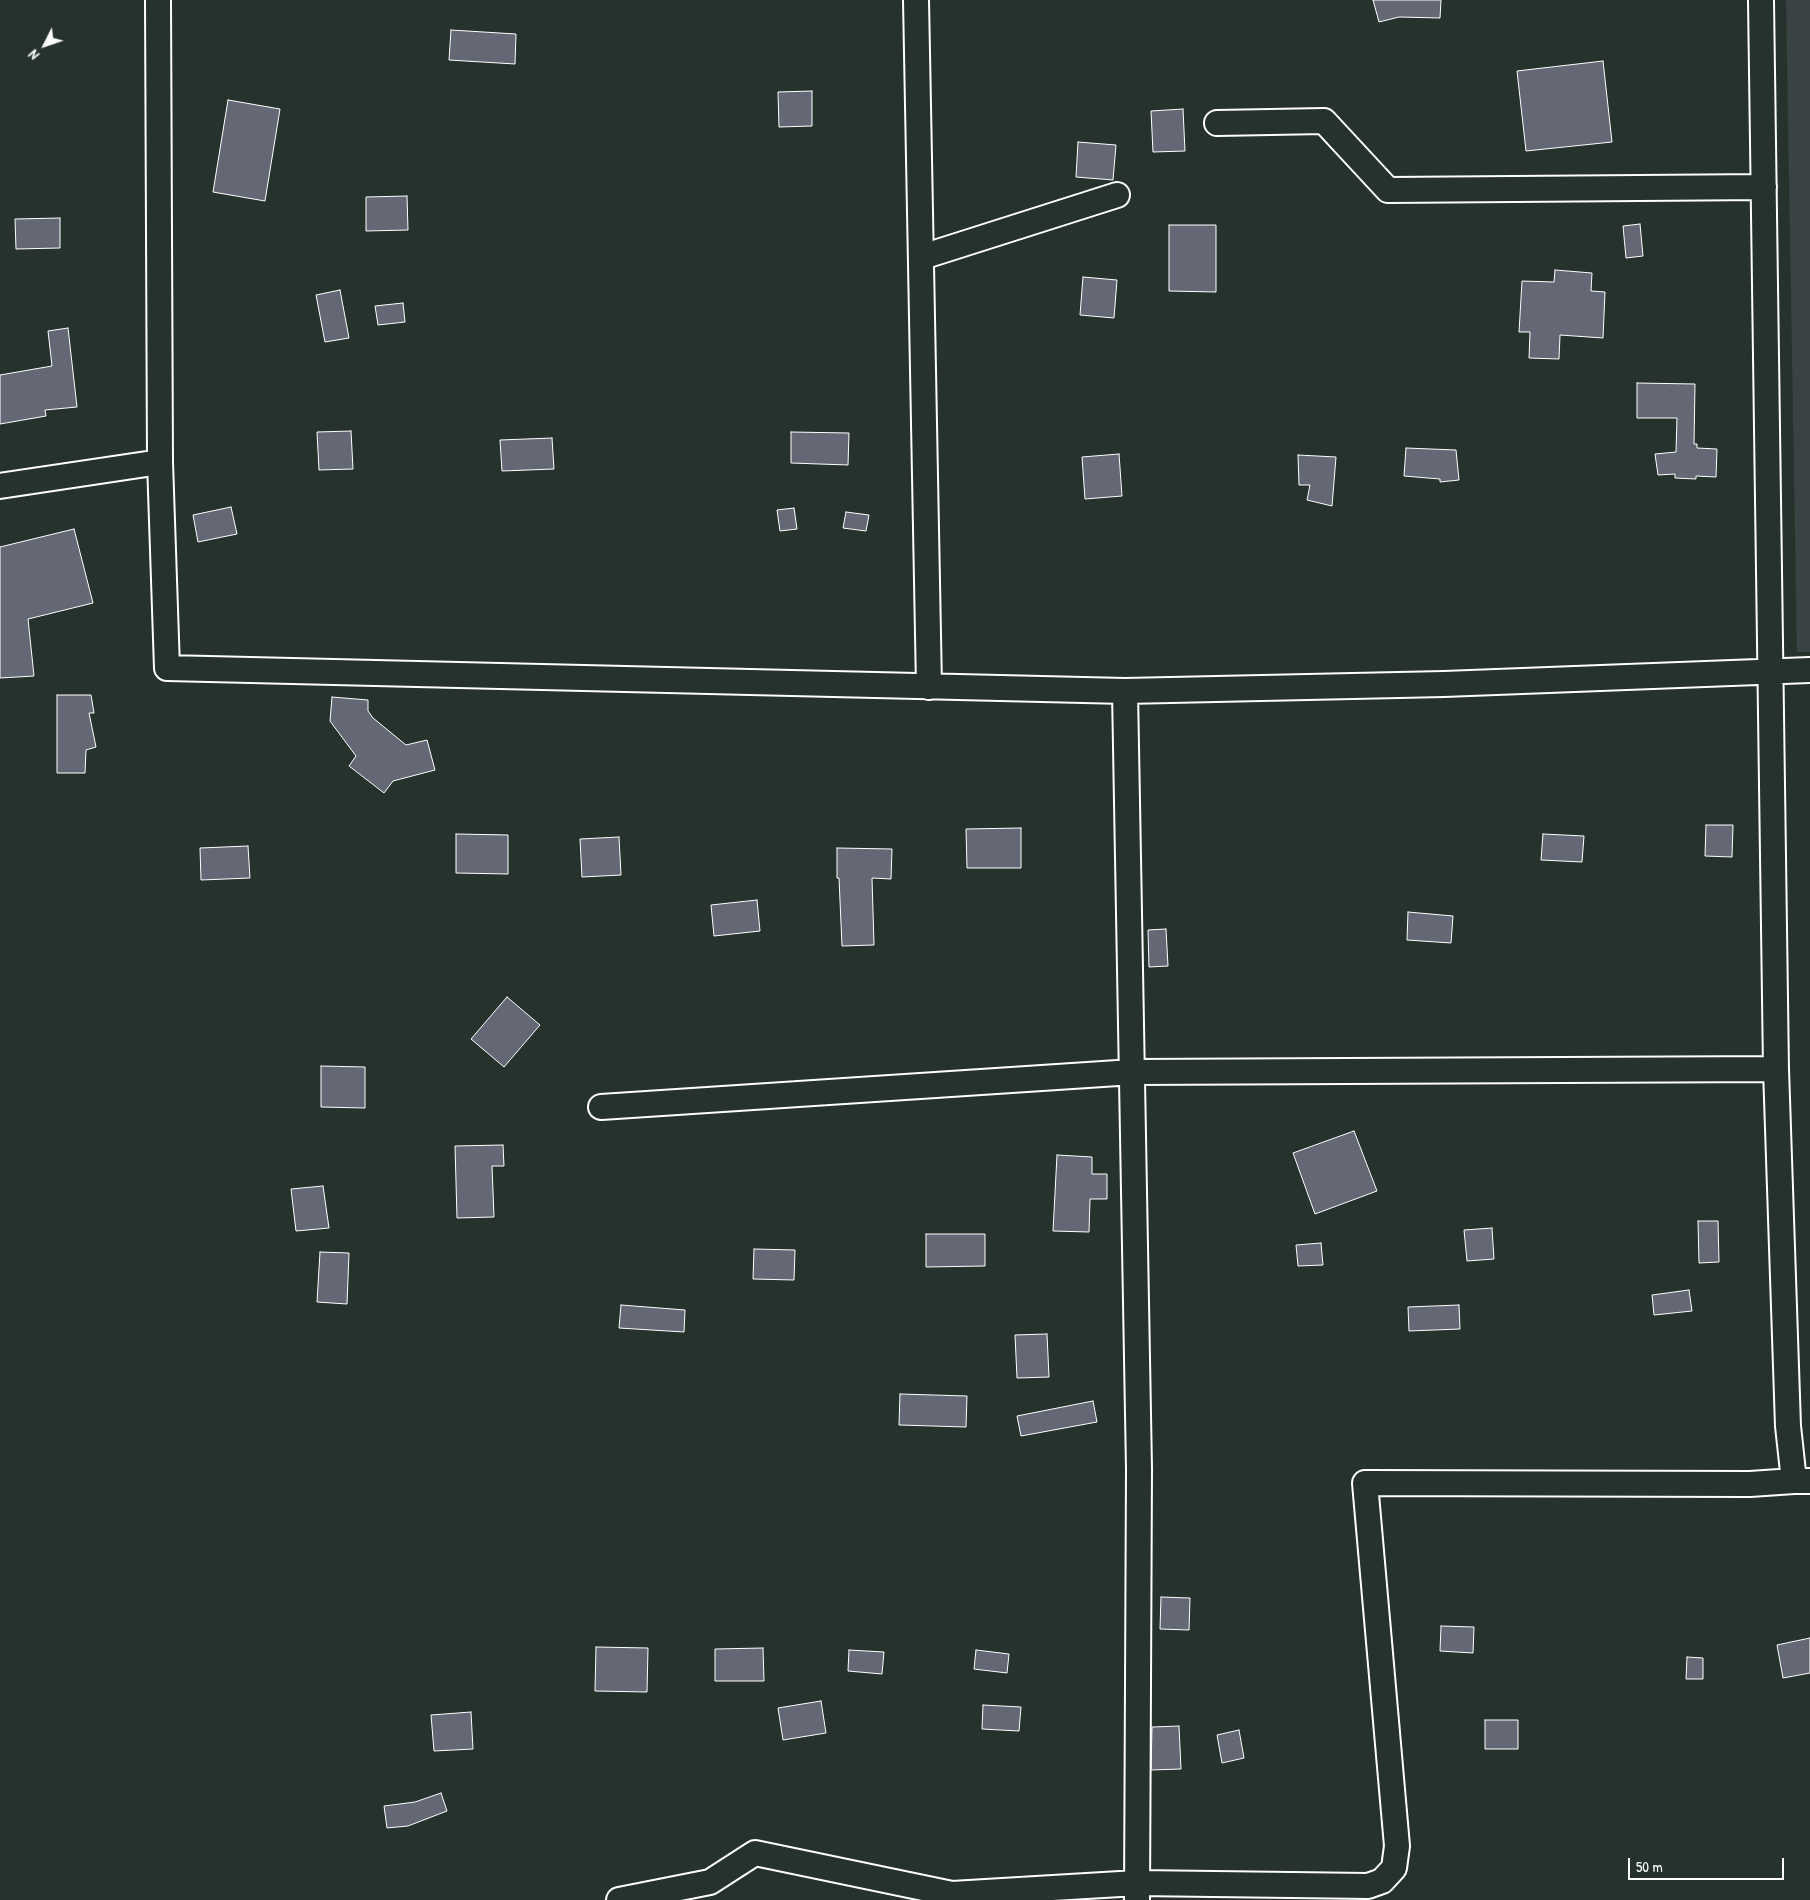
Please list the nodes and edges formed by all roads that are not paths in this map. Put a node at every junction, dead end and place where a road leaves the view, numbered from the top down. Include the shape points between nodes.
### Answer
1 (158, 0) edge
2 (916, 0) edge
3 (1761, 0) edge
4 (1217, 123) dead end
5 (1764, 187) junction
6 (1117, 195) dead end
7 (922, 257) junction
8 (160, 462) junction
9 (0, 486) edge
10 (1810, 670) edge
11 (1772, 671) junction
12 (929, 687) junction
13 (1125, 692) junction
14 (1776, 1069) junction
15 (1133, 1072) junction
16 (600, 1107) dead end
17 (1802, 1481) edge
18 (1137, 1892) edge
19 (620, 1900) edge

1 - 8 street
2 - 7 street
3 - 5 street
4 - 5 street via 1324,121 1388,190
5 - 11 street
6 - 7 street
7 - 12 street
8 - 9 street
8 - 12 street via 167,668
10 - 11 street
11 - 13 street
11 - 14 street
12 - 13 street
13 - 15 street
14 - 15 street
14 - 17 street via 1788,1426
15 - 16 street
15 - 18 street via 1139,1469
17 - 18 street via 1750,1484 1364,1483 1397,1846 1394,1868 1382,1881 1368,1886
18 - 19 street via 952,1894 755,1853 710,1882

